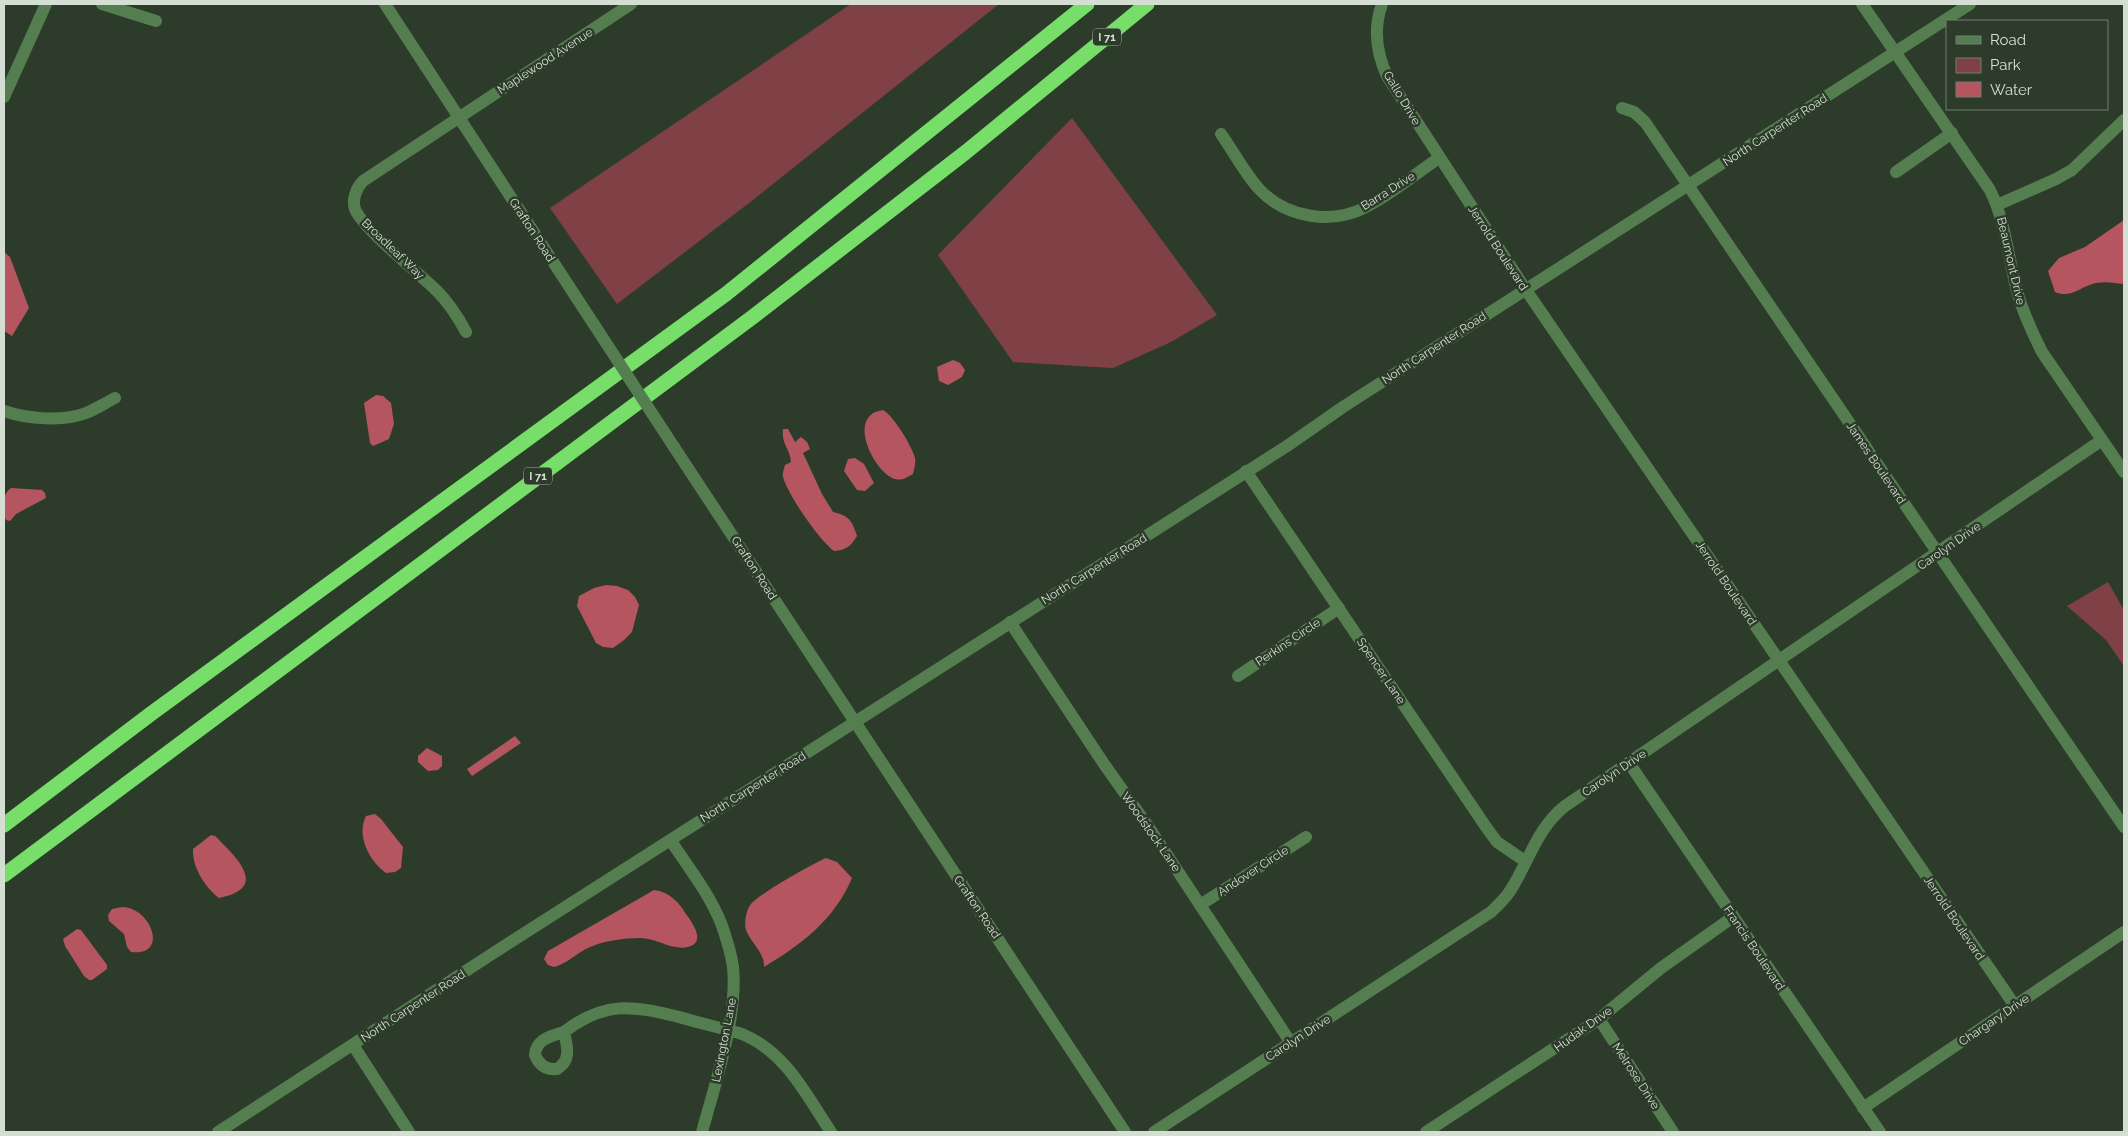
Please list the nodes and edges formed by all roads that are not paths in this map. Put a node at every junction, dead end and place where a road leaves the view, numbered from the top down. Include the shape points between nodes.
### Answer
1 (46, 4) edge
2 (102, 4) edge
3 (385, 4) edge
4 (631, 4) edge
5 (1087, 4) edge
6 (1147, 4) edge
7 (1382, 4) edge
8 (1862, 4) edge
9 (1970, 4) edge
10 (156, 21) dead end
11 (1895, 52) junction
12 (4, 97) edge
13 (1622, 108) dead end
14 (459, 118) junction
15 (2124, 120) edge
16 (1952, 133) junction
17 (1221, 134) dead end
18 (1439, 158) junction
19 (1896, 172) dead end
20 (1687, 186) junction
21 (1997, 205) junction
22 (1526, 290) junction
23 (466, 332) dead end
24 (114, 398) dead end
25 (4, 411) edge
26 (2102, 440) junction
27 (1246, 472) junction
28 (2124, 472) edge
29 (1938, 554) junction
30 (1339, 608) junction
31 (1010, 622) junction
32 (1780, 661) junction
33 (1238, 676) dead end
34 (855, 722) junction
35 (1629, 763) junction
36 (4, 825) edge
37 (2124, 827) edge
38 (1306, 837) dead end
39 (671, 841) junction
40 (1525, 861) junction
41 (4, 875) edge
42 (1200, 905) junction
43 (1734, 917) junction
44 (2124, 932) edge
45 (2015, 1006) junction
46 (1599, 1019) junction
47 (728, 1030) junction
48 (564, 1032) dead end
49 (1291, 1043) junction
50 (353, 1045) junction
51 (1864, 1108) junction
52 (218, 1132) edge
53 (409, 1132) edge
54 (702, 1132) edge
55 (831, 1132) edge
56 (1125, 1132) edge
57 (1154, 1132) edge
58 (1426, 1132) edge
59 (1673, 1132) edge
60 (1880, 1132) edge

1 - 12 street
2 - 10 street
3 - 14 street, Grafton Road
4 - 14 street, Maplewood Avenue
5 - 36 highway via 726,294 152,713
6 - 41 highway, I 71 via 980,141 754,316
7 - 18 street, Gallo Drive via 1376,37 1382,65
8 - 11 street, Beaumont Drive
9 - 11 street, North Carpenter Road
11 - 16 street, Beaumont Drive
11 - 20 street, North Carpenter Road
13 - 20 street, James Boulevard via 1634,112 1645,122
14 - 23 street, Broadleaf Way via 363,181 357,189 354,204 362,221 444,298
14 - 34 street, Grafton Road, bridge
15 - 21 street via 2072,170
16 - 19 street
16 - 21 street, Beaumont Drive
17 - 18 street, Barra Drive via 1261,191 1284,208 1310,216 1338,216 1366,207
18 - 22 street, Jerrold Boulevard
20 - 22 street, North Carpenter Road
20 - 29 street, James Boulevard
21 - 26 street, Beaumont Drive via 2017,290 2032,332
22 - 27 street, North Carpenter Road
22 - 32 street, Jerrold Boulevard
24 - 25 street via 84,414 69,416 35,417
26 - 28 street, Beaumont Drive
26 - 29 street, Carolyn Drive
27 - 30 street, Spencer Lane
27 - 31 street, North Carpenter Road
29 - 32 street, Carolyn Drive
29 - 37 street, James Boulevard
30 - 33 street, Perkins Circle
30 - 40 street, Spencer Lane via 1497,842
31 - 34 street, North Carpenter Road
31 - 42 street, Woodstock Lane
32 - 35 street, Carolyn Drive
32 - 45 street, Jerrold Boulevard
34 - 39 street, North Carpenter Road
34 - 56 street, Grafton Road
35 - 40 street, Carolyn Drive via 1555,814
35 - 43 street, Francis Boulevard
38 - 42 street, Andover Circle
39 - 47 street, Lexington Lane via 711,902 728,945 733,991
39 - 50 street, North Carpenter Road
40 - 49 street, Carolyn Drive via 1510,892 1492,912
42 - 49 street, Woodstock Lane
43 - 46 street, Hudak Drive via 1660,968
43 - 51 street, Francis Boulevard
44 - 45 street, Chargary Drive
45 - 51 street, Chargary Drive
46 - 58 street, Hudak Drive
46 - 59 street, Melrose Drive
47 - 48 street via 645,1008 627,1007 605,1010
47 - 54 street, Lexington Lane
47 - 55 street via 757,1040 780,1058
49 - 57 street, Carolyn Drive
50 - 52 street, North Carpenter Road
50 - 53 street
51 - 60 street, Francis Boulevard

